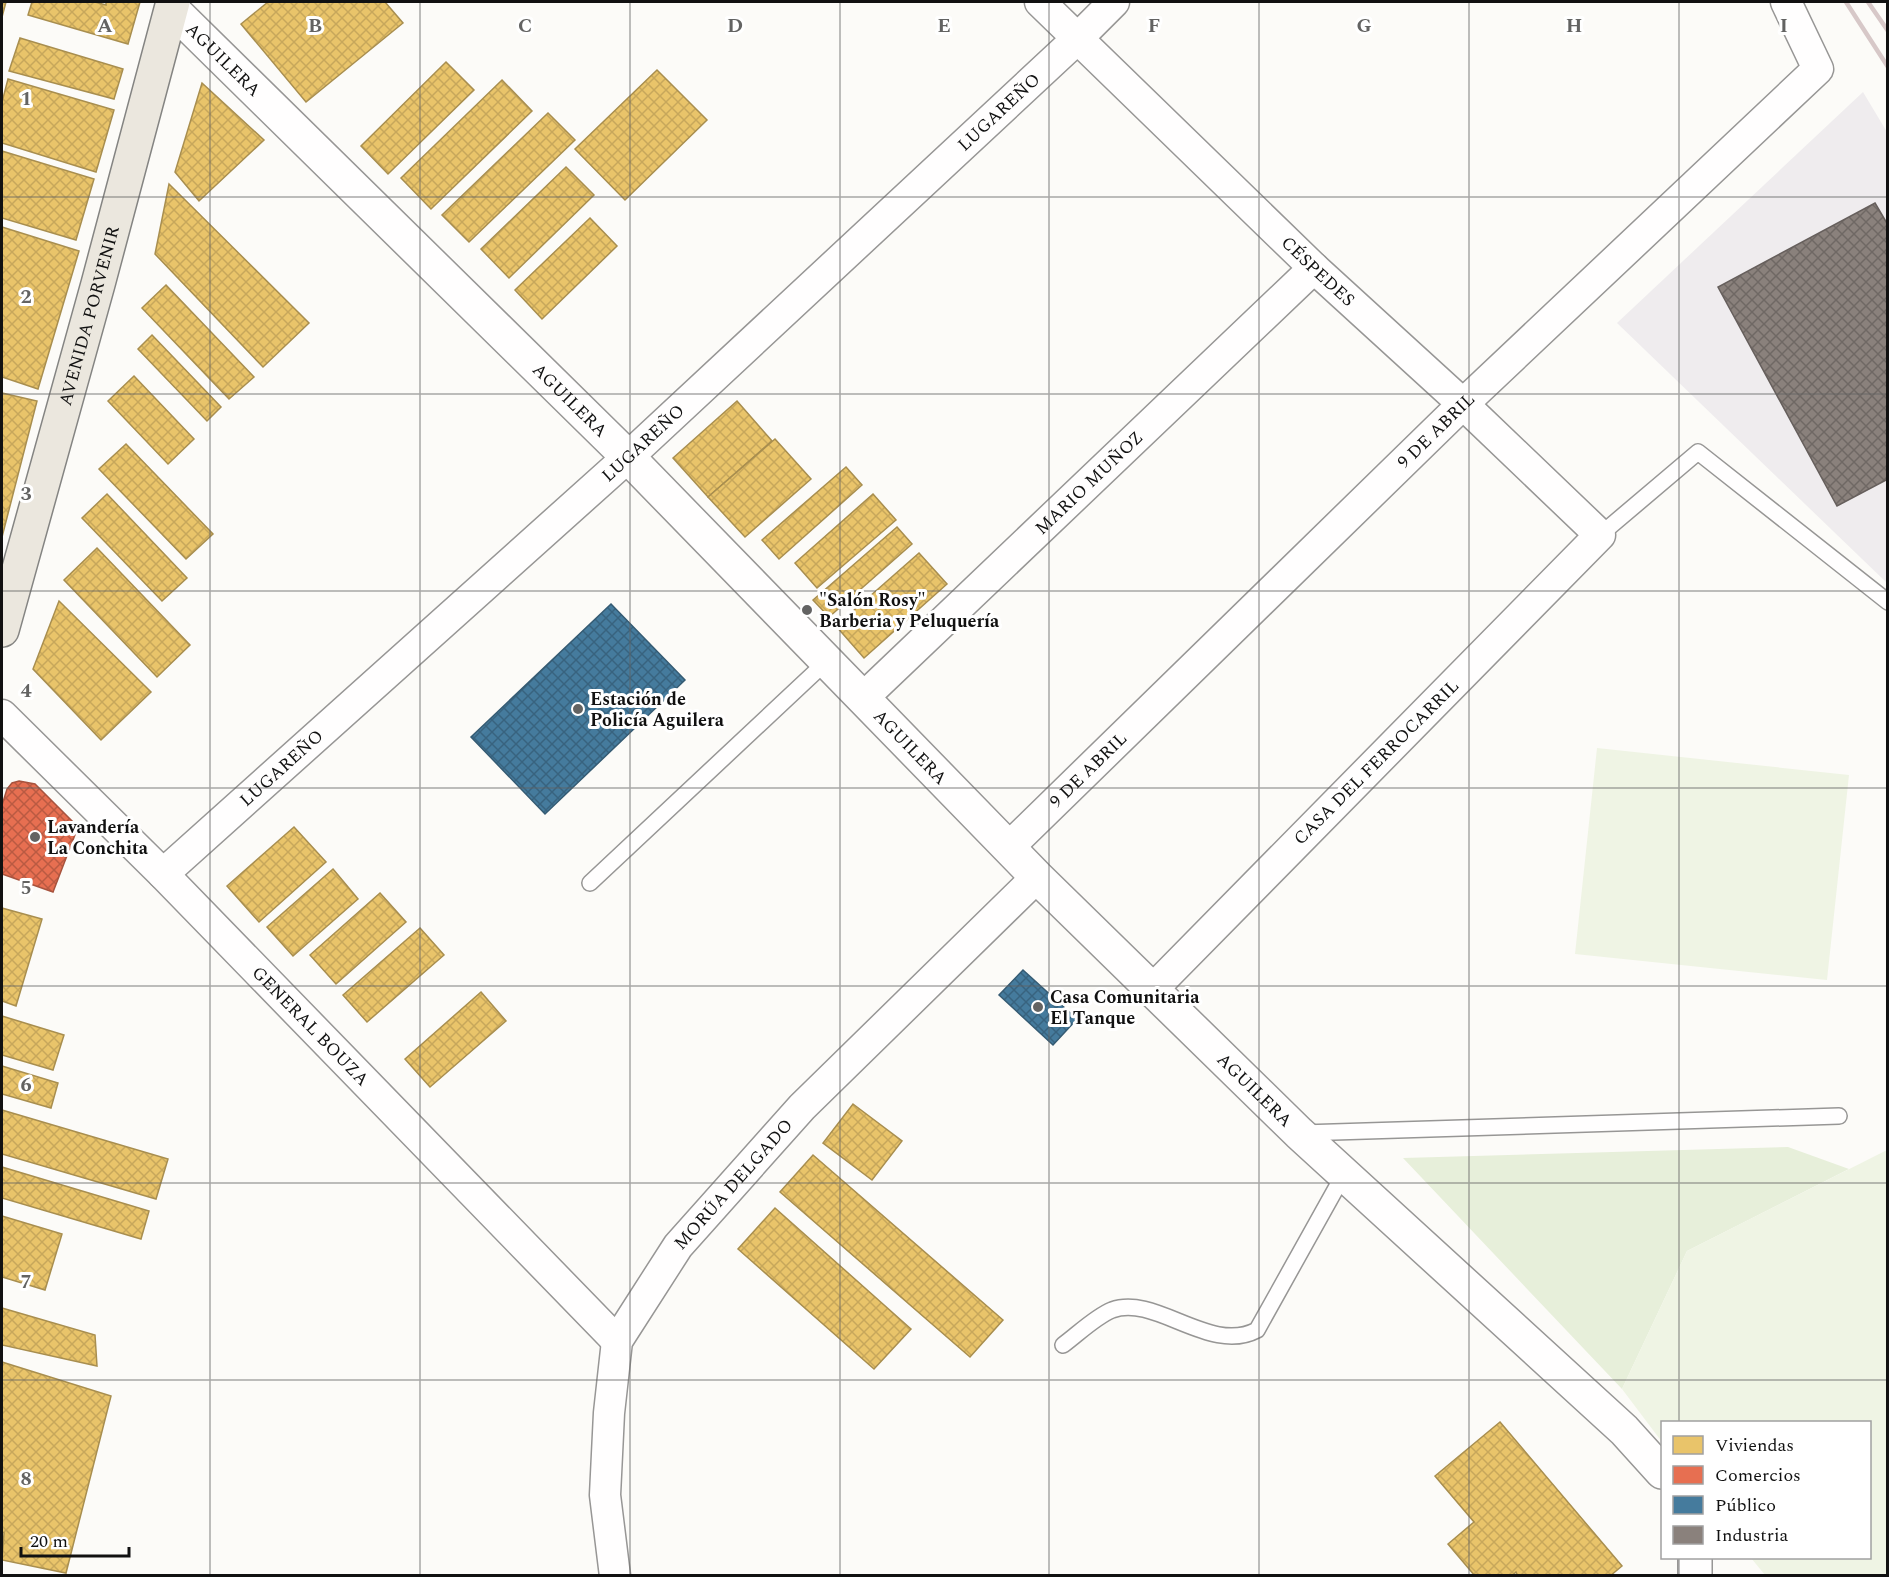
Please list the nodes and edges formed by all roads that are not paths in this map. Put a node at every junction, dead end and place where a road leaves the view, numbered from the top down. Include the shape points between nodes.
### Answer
1 (1040, 2) edge
2 (1114, 2) edge
3 (1786, 2) edge
4 (172, 5) edge
5 (1077, 39) junction
6 (1314, 268) junction
7 (1463, 404) junction
8 (628, 457) junction
9 (1600, 535) junction
10 (1887, 602) edge
11 (2, 630) edge
12 (827, 661) junction
13 (863, 698) junction
14 (2, 715) edge
15 (1008, 848) junction
16 (163, 874) junction
17 (1037, 877) junction
18 (590, 883) dead end
19 (1153, 989) junction
20 (1839, 1116) dead end
21 (1299, 1133) junction
22 (1344, 1174) junction
23 (617, 1341) junction
24 (1063, 1345) dead end
25 (1661, 1471) edge
26 (1695, 1559) edge
27 (615, 1575) edge
28 (1695, 1575) edge

1 - 5 street, CÉSPEDES
2 - 5 street, LUGAREÑO
3 - 7 street, 9 DE ABRIL via 1818,69
4 - 8 street, AGUILERA
4 - 11 main road, AVENIDA PORVENIR
5 - 6 street, CÉSPEDES
5 - 8 street, LUGAREÑO
6 - 7 street, CÉSPEDES
6 - 13 street, MARIO MUÑOZ
7 - 9 street, CÉSPEDES
7 - 15 street, 9 DE ABRIL
8 - 12 street, AGUILERA
8 - 16 street, LUGAREÑO
9 - 10 lane via 1698,452
9 - 19 street, CASA DEL FERROCARRIL
12 - 13 street, AGUILERA
12 - 18 lane
13 - 15 street, AGUILERA
14 - 16 street, GENERAL BOUZA
15 - 17 street, AGUILERA
16 - 23 street, GENERAL BOUZA
17 - 19 street, AGUILERA
17 - 23 street, MORÚA DELGADO via 802,1107 678,1246
19 - 21 street, AGUILERA
20 - 21 lane
21 - 22 street, AGUILERA
22 - 24 lane via 1257,1330 1244,1337 1222,1336 1129,1307 1111,1311
22 - 25 street, AGUILERA via 1624,1430
23 - 27 street, MORÚA DELGADO via 605,1495
26 - 28 street

